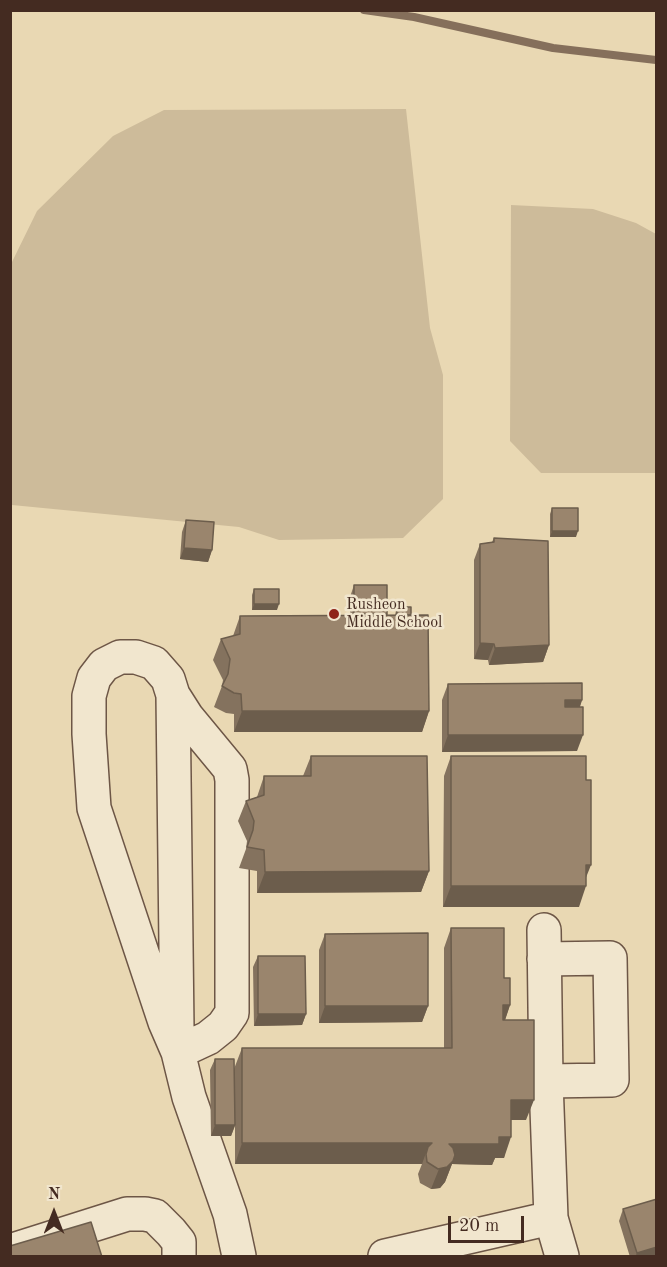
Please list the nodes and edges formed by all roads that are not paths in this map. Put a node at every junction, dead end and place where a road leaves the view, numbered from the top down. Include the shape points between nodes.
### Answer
1 (173, 695) junction
2 (178, 1052) junction
3 (546, 1081) junction
4 (550, 1218) junction
5 (10, 1251) edge
6 (179, 1257) edge
7 (239, 1257) edge
8 (386, 1257) edge
9 (562, 1257) edge

1 - 2 lane
1 - 2 lane via 230,769 232,780 232,1013 208,1038
1 - 2 lane via 168,679 154,663 120,657 104,665 94,678 89,696 89,734 94,808
2 - 7 lane via 189,1097 230,1214
3 - 3 lane via 544,944 610,958 612,1080
3 - 4 lane
4 - 8 lane
4 - 9 lane
5 - 6 lane via 127,1214 145,1214 155,1216 179,1242

